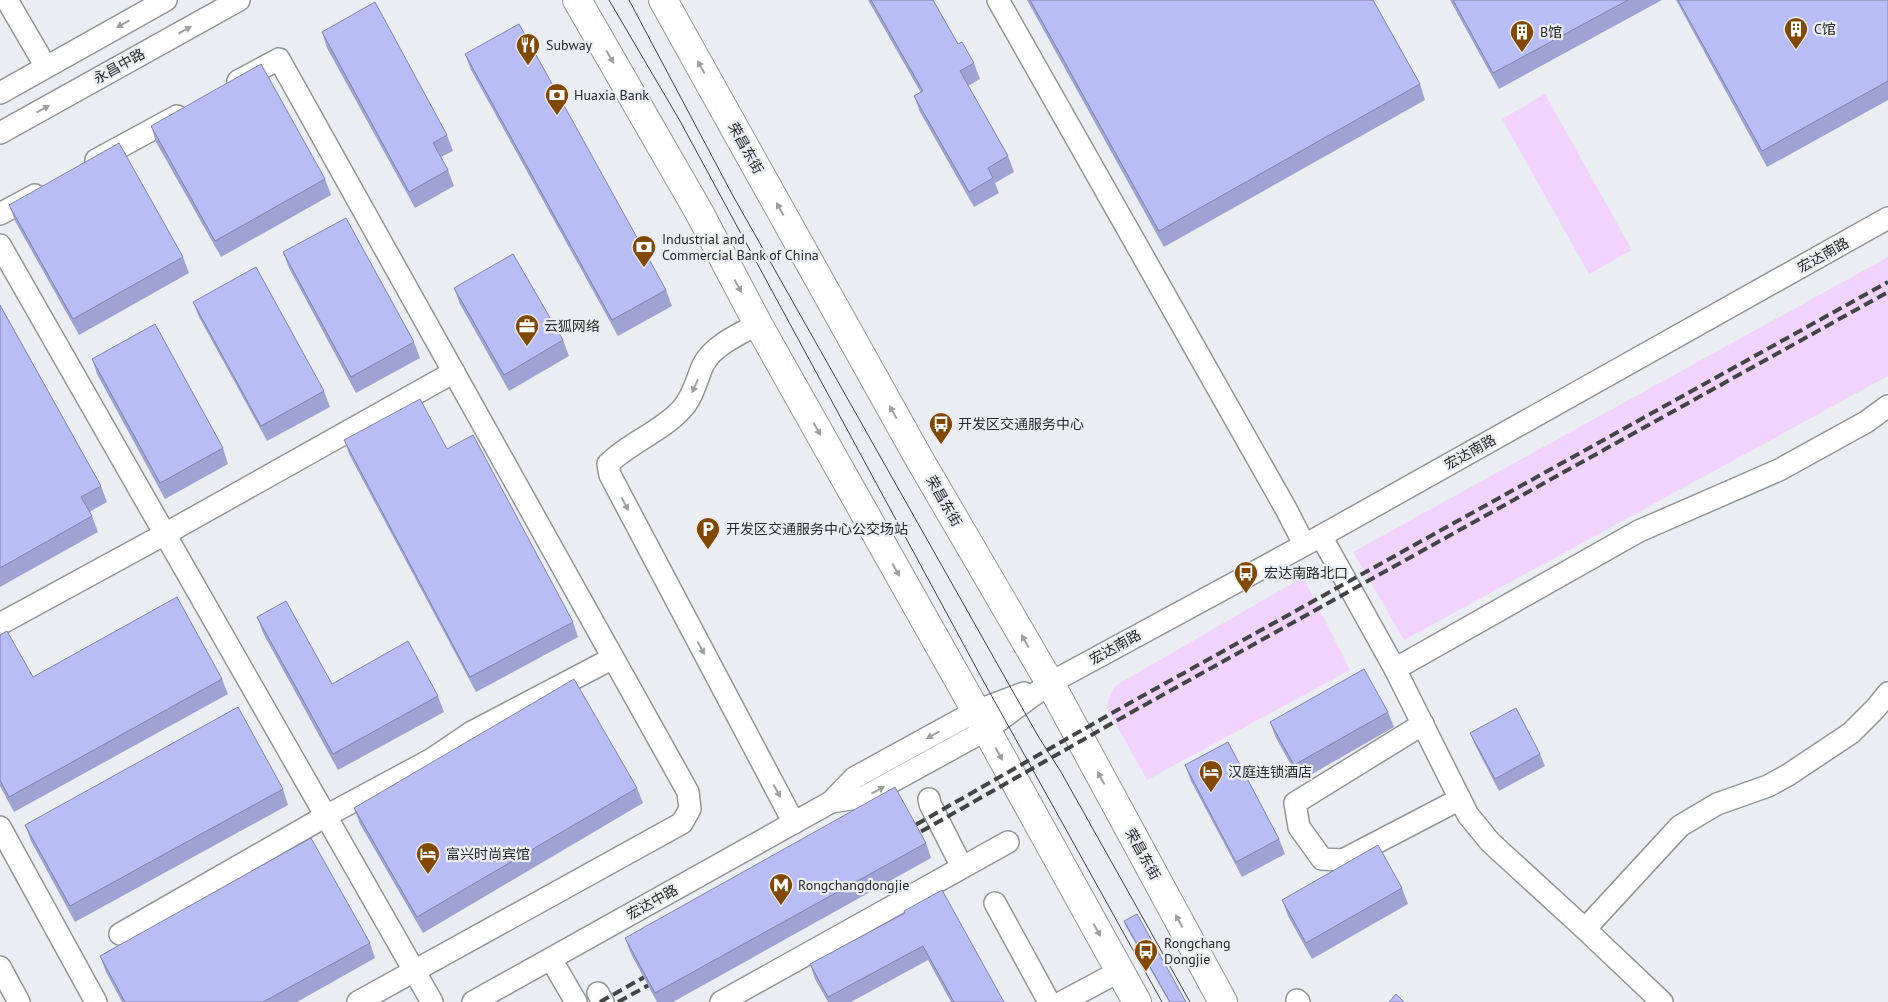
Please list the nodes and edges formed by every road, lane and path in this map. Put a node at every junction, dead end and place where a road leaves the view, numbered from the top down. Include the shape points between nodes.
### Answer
1 (7, 0) edge
2 (166, 0) edge
3 (239, 0) edge
4 (577, 0) edge
5 (663, 0) edge
6 (998, 0) edge
7 (46, 67) junction
8 (0, 93) edge
9 (218, 93) edge
10 (192, 107) edge
11 (0, 133) edge
12 (78, 170) edge
13 (52, 185) edge
14 (0, 214) edge
15 (1888, 218) edge
16 (0, 246) edge
17 (758, 324) junction
18 (454, 372) junction
19 (1888, 406) edge
20 (165, 534) junction
21 (1312, 540) junction
22 (0, 624) edge
23 (614, 658) junction
24 (1395, 669) junction
25 (1050, 684) junction
26 (1888, 693) edge
27 (981, 721) junction
28 (1423, 724) junction
29 (929, 799) dead end
30 (1460, 799) junction
31 (326, 816) junction
32 (794, 823) junction
33 (0, 827) edge
34 (1008, 842) dead end
35 (962, 867) junction
36 (995, 903) dead end
37 (1585, 928) junction
38 (120, 934) dead end
39 (551, 959) junction
40 (0, 967) edge
41 (414, 971) junction
42 (1120, 971) junction
43 (19, 1002) edge
44 (96, 1002) edge
45 (358, 1002) edge
46 (432, 1002) edge
47 (473, 1002) edge
48 (576, 1002) edge
49 (721, 1002) edge
50 (1049, 1002) edge
51 (1062, 1002) edge
52 (1137, 1002) edge
53 (1223, 1002) edge
54 (1662, 1002) edge

1 - 7 street
2 -> 7 street
11 -> 3 street, 永昌中路
4 -> 17 main road via 699,212
25 -> 5 main road, 荣昌东街 via 917,455
6 - 21 street via 1286,509
7 - 8 street
9 - 18 street via 279,59
10 - 12 street
13 - 14 street
15 - 21 street, 宏达南路
16 - 20 street
17 -> 27 main road
17 -> 32 street via 720,346 704,362 682,409 608,464 610,475
18 - 20 street
18 - 23 street
19 - 24 street via 1866,422 1779,470 1639,531
20 - 22 street
20 - 31 street
21 - 24 street
21 - 25 street, 宏达南路
23 - 31 street via 472,732 432,759
23 - 41 street via 688,792 690,809 682,823
24 - 28 street
25 - 27 street, 宏达南路
53 -> 25 main road, 荣昌东街
26 - 37 street via 1851,733 1788,775 1768,786 1716,804 1680,826
27 - 32 street, 宏达中路 via 854,778 831,802
27 -> 42 main road
28 - 30 street
28 - 30 street via 1295,803 1299,828 1322,859 1343,860
29 - 35 street
30 - 37 street via 1468,815 1490,842
31 - 38 street
31 - 41 street
32 - 39 street, 宏达中路
33 - 44 street
34 - 35 street
35 - 49 street
36 - 50 street
37 - 54 street
39 - 47 street, 宏达中路
39 - 48 street
40 - 43 street
41 - 45 street
41 - 46 street
42 - 51 street
42 - 52 main road

